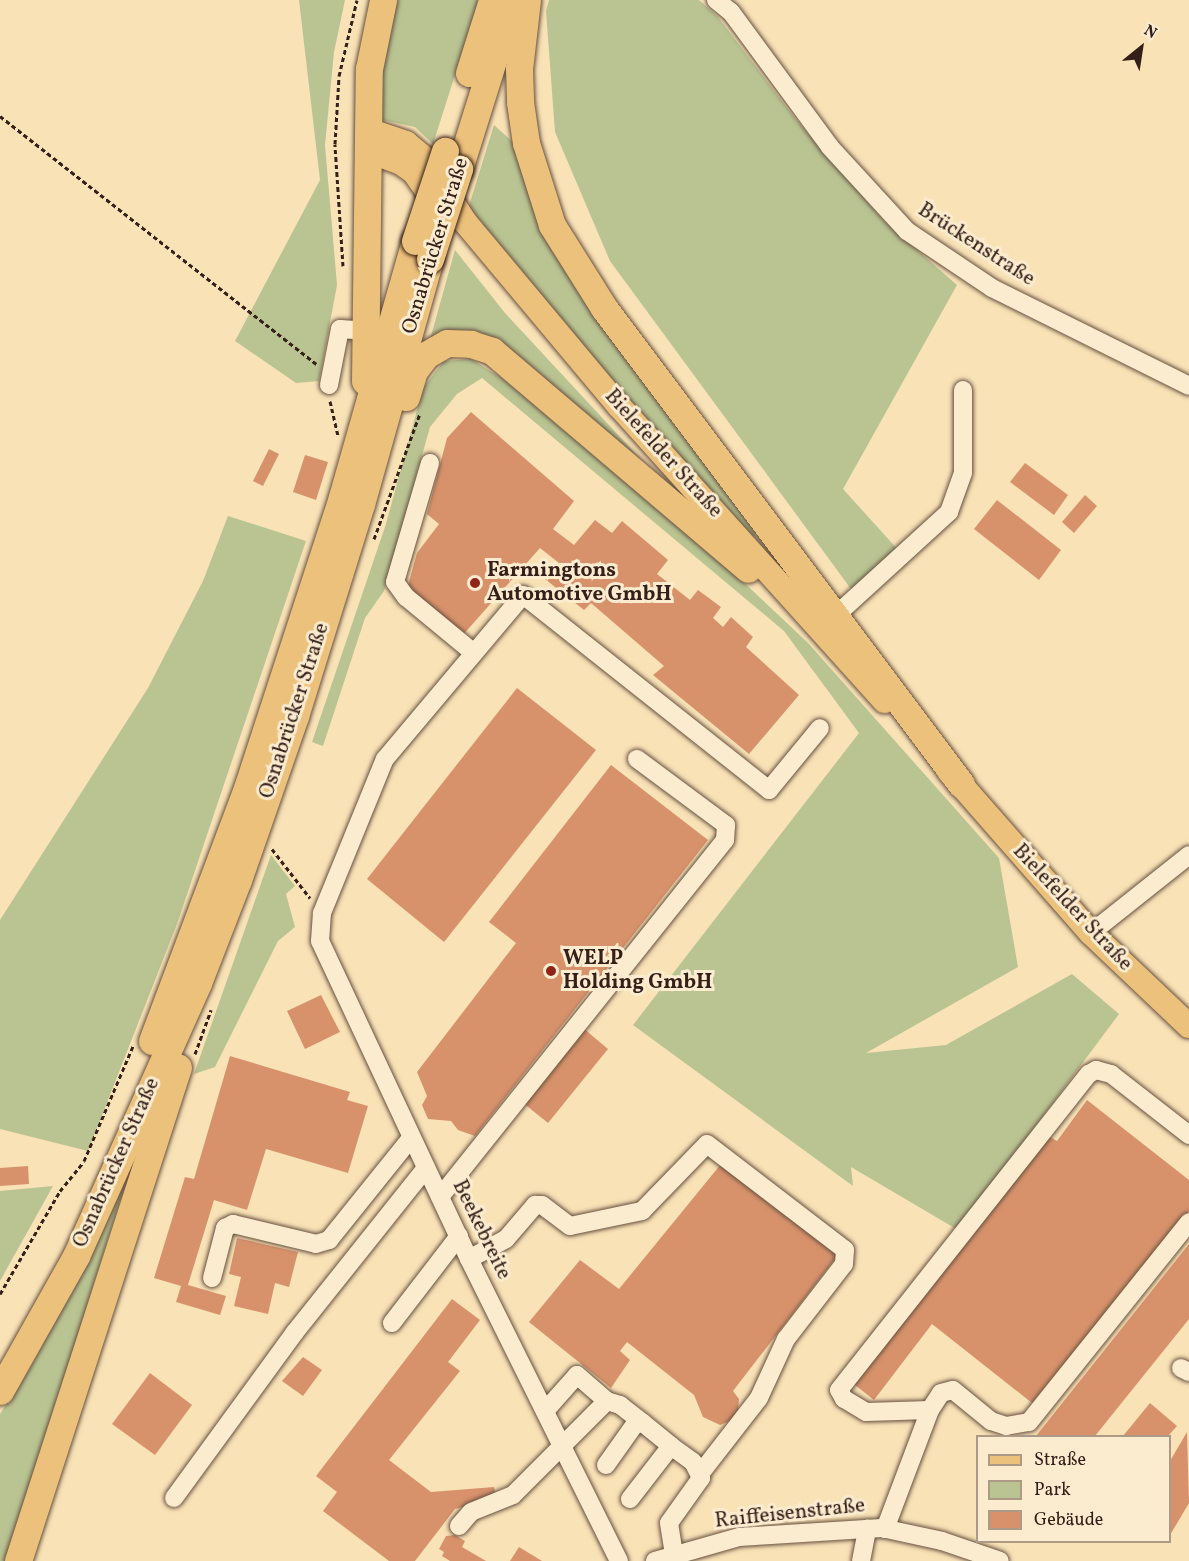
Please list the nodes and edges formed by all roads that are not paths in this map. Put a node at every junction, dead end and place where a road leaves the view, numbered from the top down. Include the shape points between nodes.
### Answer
1 (383, 0) edge
2 (492, 0) edge
3 (512, 0) edge
4 (527, 0) edge
5 (716, 0) edge
6 (737, 6) edge
7 (368, 140) junction
8 (452, 160) junction
9 (422, 250) junction
10 (366, 331) junction
11 (329, 379) road end
12 (1189, 386) edge
13 (963, 390) dead end
14 (364, 421) junction
15 (377, 450) junction
16 (430, 464) dead end
17 (748, 569) junction
18 (834, 617) junction
19 (474, 653) junction
20 (820, 728) dead end
21 (637, 759) dead end
22 (961, 784) junction
23 (1189, 855) edge
24 (238, 880) junction
25 (1091, 933) junction
26 (1189, 1026) edge
27 (1189, 1135) edge
28 (411, 1138) junction
29 (426, 1168) junction
30 (440, 1197) junction
31 (1189, 1222) edge
32 (459, 1236) junction
33 (470, 1260) junction
34 (212, 1278) dead end
35 (392, 1323) dead end
36 (0, 1357) edge
37 (0, 1391) edge
38 (607, 1401) junction
39 (930, 1410) junction
40 (545, 1411) junction
41 (643, 1423) junction
42 (994, 1429) edge
43 (562, 1446) junction
44 (671, 1446) junction
45 (606, 1465) dead end
46 (700, 1474) junction
47 (174, 1498) dead end
48 (630, 1499) dead end
49 (459, 1526) dead end
50 (867, 1529) junction
51 (885, 1529) junction
52 (674, 1553) junction
53 (18, 1561) edge
54 (619, 1561) edge
55 (655, 1561) edge
56 (861, 1561) edge
57 (1000, 1561) edge

1 - 7 highway via 369,69
2 - 8 highway, Osnabrücker Straße
3 - 8 highway, Osnabrücker Straße
4 - 18 highway via 519,69 520,102 526,143 552,225 604,308
5 - 6 street, Brückenstraße
6 - 12 street, Brückenstraße via 830,147 907,231 992,288
7 - 10 highway
7 - 17 main road, Bielefelder Straße via 414,172 457,234
7 - 22 main road, Bielefelder Straße via 406,143 423,158 465,222 619,406
8 - 9 highway, Osnabrücker Straße, bridge
9 - 14 highway, Osnabrücker Straße
9 - 15 highway, Osnabrücker Straße
10 - 11 street via 340,329
10 - 14 highway
13 - 18 street via 963,473 949,512
14 - 36 highway, Osnabrücker Straße via 248,784 161,1020 108,1150
15 - 17 highway via 399,419 414,371 426,355 447,343 471,344 492,351
15 - 24 highway, Osnabrücker Straße via 295,716
16 - 19 street via 395,582 406,597
17 - 22 main road, Bielefelder Straße
18 - 22 highway
19 - 20 street, Beekebreite via 523,595 769,790
19 - 28 street, Beekebreite via 385,759 322,913 320,941
21 - 30 street via 726,825 725,840
22 - 25 main road, Bielefelder Straße
23 - 25 street
24 - 37 highway, Osnabrücker Straße via 198,983 76,1256
24 - 53 highway
25 - 26 main road, Bielefelder Straße
27 - 39 street via 1111,1074 1096,1070 1089,1074 839,1390 844,1399 866,1412
28 - 29 street, Beekebreite
28 - 34 street via 329,1240 316,1244 233,1224 225,1228
29 - 30 street, Beekebreite
29 - 47 street via 295,1332
30 - 32 street, Beekebreite
31 - 42 street via 1035,1417
32 - 33 street, Beekebreite
32 - 35 street
33 - 40 street, Beekebreite
33 - 46 street via 506,1239 534,1205 542,1205 570,1226 642,1211 707,1144 844,1250 844,1264 786,1340 759,1398
38 - 40 street via 577,1375
38 - 41 street via 620,1405
38 - 43 street
39 - 42 street via 941,1393 953,1390
39 - 51 street
40 - 43 street, Beekebreite
41 - 44 street
41 - 45 street via 635,1424
43 - 49 street via 513,1496 471,1512
43 - 54 street, Beekebreite
44 - 46 street via 693,1462
44 - 48 street
46 - 52 street via 669,1523
50 - 51 street, Raiffeisenstraße
50 - 52 street, Raiffeisenstraße via 739,1538
50 - 56 street
51 - 57 street, Raiffeisenstraße via 942,1540
52 - 55 street, Raiffeisenstraße

